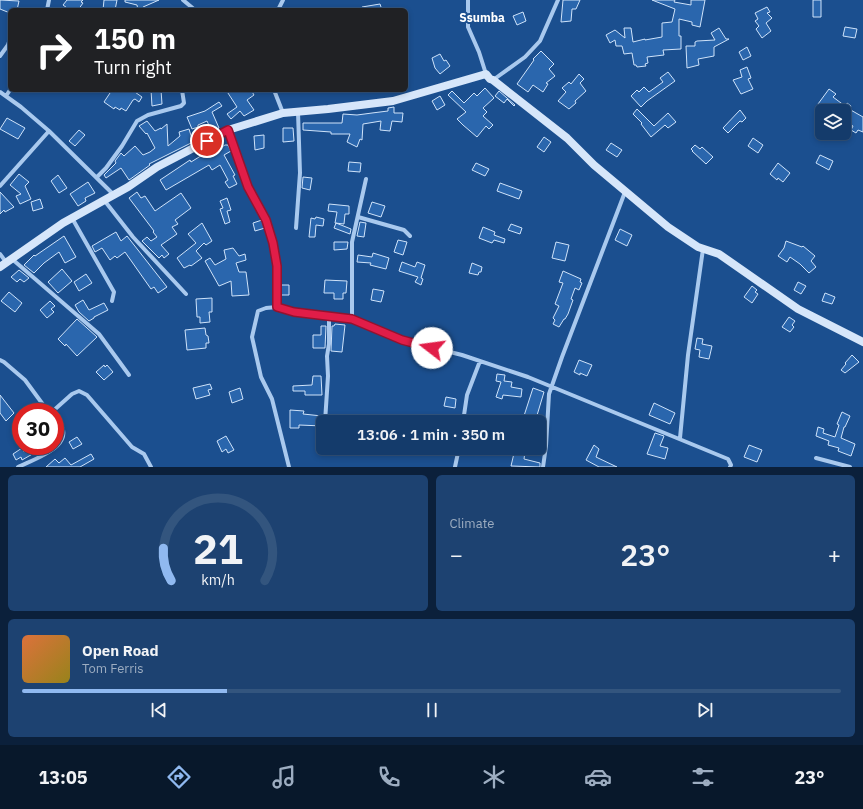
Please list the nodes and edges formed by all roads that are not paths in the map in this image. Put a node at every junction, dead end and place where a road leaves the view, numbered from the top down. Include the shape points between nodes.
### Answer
1 (183, 0) edge
2 (468, 0) edge
3 (558, 0) edge
4 (193, 8) edge
5 (8, 45) edge
6 (0, 56) edge
7 (486, 74) junction
8 (493, 80) junction
9 (0, 92) edge
10 (9, 92) edge
11 (182, 92) edge
12 (275, 92) edge
13 (6, 96) junction
14 (298, 111) junction
15 (283, 113) junction
16 (228, 130) junction
17 (49, 131) junction
18 (97, 177) junction
19 (366, 179) dead end
20 (0, 186) edge
21 (625, 192) junction
22 (113, 194) junction
23 (103, 200) junction
24 (358, 217) junction
25 (72, 218) junction
26 (296, 228) dead end
27 (410, 236) dead end
28 (703, 248) junction
29 (0, 254) edge
30 (6, 262) edge
31 (186, 294) dead end
32 (112, 301) dead end
33 (277, 307) junction
34 (329, 316) junction
35 (352, 319) junction
36 (863, 342) edge
37 (0, 360) edge
38 (480, 361) junction
39 (129, 375) dead end
40 (552, 386) junction
41 (44, 403) edge
42 (62, 403) edge
43 (325, 415) edge
44 (463, 415) edge
45 (680, 438) junction
46 (43, 455) edge
47 (458, 455) edge
48 (816, 458) dead end
49 (18, 467) edge
50 (152, 467) edge
51 (289, 467) edge
52 (455, 467) edge
53 (542, 467) edge
54 (730, 467) edge
55 (850, 467) edge

1 - 4 street
2 - 7 street via 468,27
3 - 8 street via 540,41 525,57
5 - 6 street
7 - 8 street
7 - 14 street via 393,101
8 - 21 street via 567,138
9 - 13 street
10 - 13 street
11 - 18 street via 184,103 181,106 148,115 137,121 122,146
12 - 15 street
13 - 17 street
14 - 15 street
14 - 26 street via 300,174
15 - 16 street
16 - 22 street via 157,167
16 - 33 street via 248,187 266,220 273,243 277,266
17 - 18 street
17 - 20 street
18 - 22 street
19 - 24 street
21 - 28 street via 668,227
21 - 40 street
22 - 23 street
23 - 25 street
23 - 31 street via 133,237
24 - 27 street via 404,230
24 - 35 street via 352,242
25 - 30 street
25 - 32 street via 114,292
28 - 36 street via 719,254 798,309
28 - 45 street via 688,355
29 - 30 street
30 - 39 street via 99,334
33 - 34 street via 294,312
33 - 51 street via 258,311 252,337 261,377 272,399
34 - 35 street
34 - 43 street
35 - 38 street via 402,340
37 - 41 street via 25,380
38 - 40 street
38 - 44 street via 467,395
40 - 45 street
40 - 53 street
42 - 50 street via 79,391 87,395 132,447 144,454
45 - 54 street via 728,459
46 - 49 street
47 - 52 street
48 - 55 street

